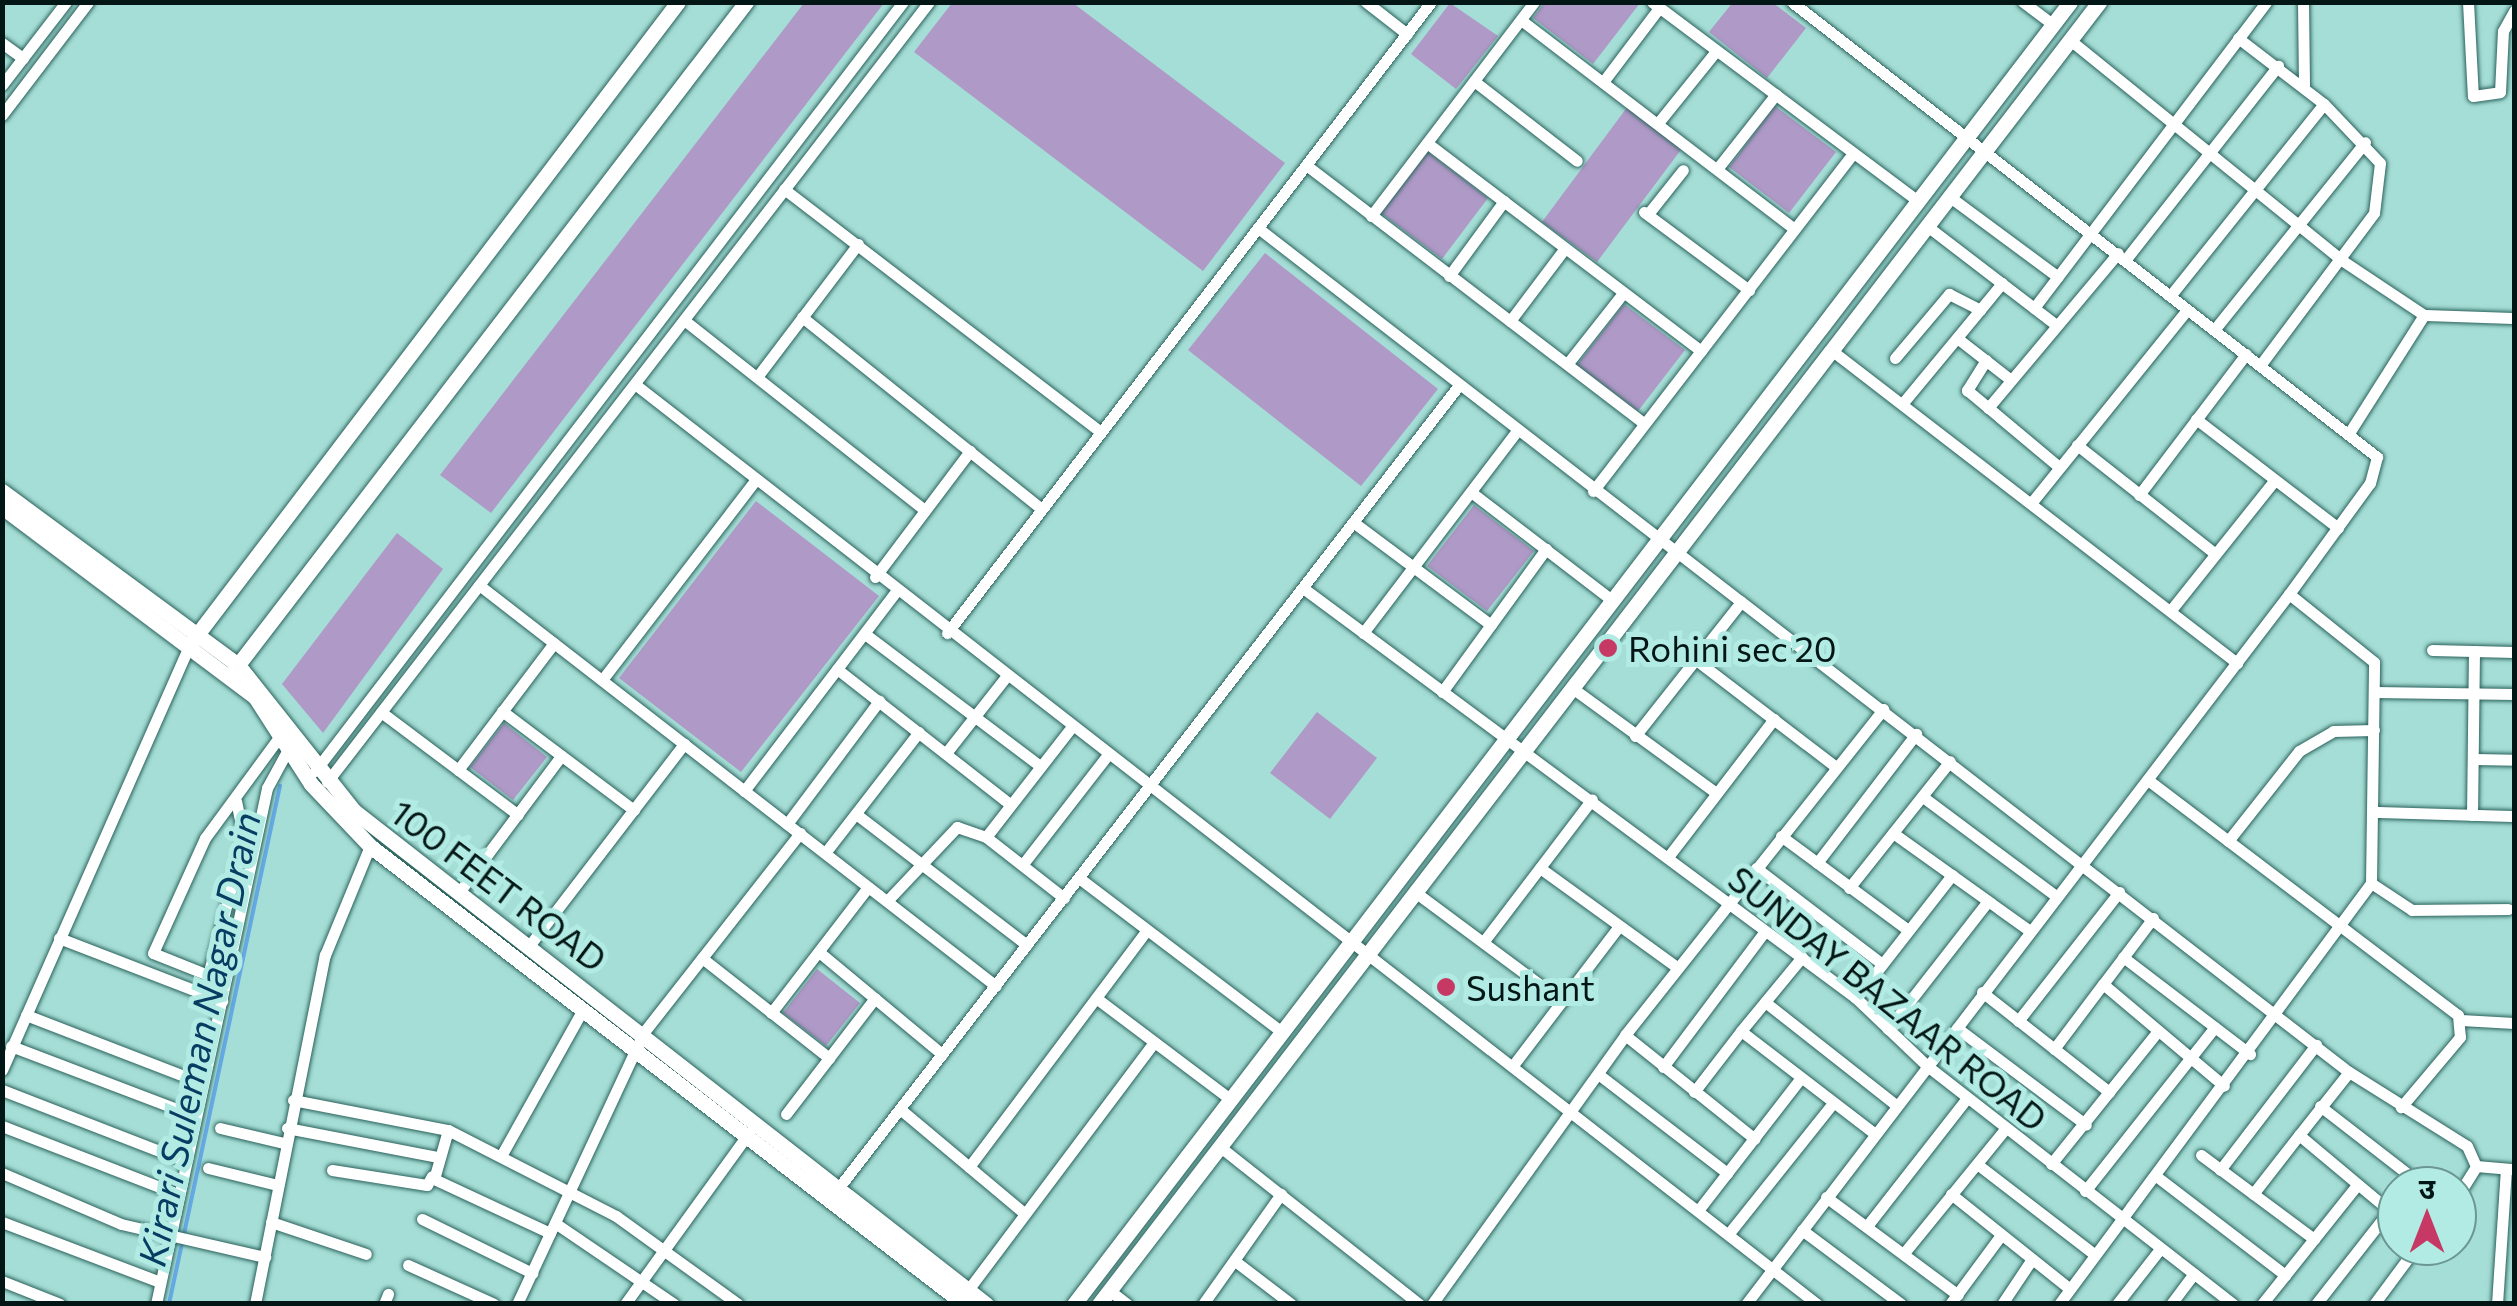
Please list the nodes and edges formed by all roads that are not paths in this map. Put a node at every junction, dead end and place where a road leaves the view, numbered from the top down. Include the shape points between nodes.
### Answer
1 (66, 2) edge
2 (88, 2) edge
3 (678, 2) edge
4 (746, 2) edge
5 (903, 2) edge
6 (929, 2) edge
7 (1366, 2) edge
8 (1430, 2) edge
9 (1534, 2) edge
10 (1792, 2) edge
11 (2023, 2) edge
12 (2070, 2) edge
13 (2098, 2) edge
14 (2266, 2) edge
15 (2303, 2) edge
16 (2468, 2) edge
17 (1655, 5) edge
18 (2514, 11) edge
19 (1521, 20) junction
20 (2053, 25) junction
21 (1406, 34) junction
22 (2238, 38) junction
23 (2070, 40) junction
24 (2, 43) edge
25 (1716, 50) junction
26 (23, 58) junction
27 (2278, 66) junction
28 (1474, 81) junction
29 (1603, 82) junction
30 (2, 85) edge
31 (2304, 85) junction
32 (1776, 94) junction
33 (2324, 104) junction
34 (2, 115) edge
35 (1658, 124) junction
36 (2172, 125) junction
37 (1966, 138) junction
38 (2364, 142) junction
39 (1427, 143) junction
40 (1986, 152) junction
41 (1853, 153) junction
42 (2210, 156) junction
43 (1578, 161) dead end
44 (1306, 165) junction
45 (1684, 170) dead end
46 (1717, 170) junction
47 (784, 189) junction
48 (2256, 193) junction
49 (1950, 197) junction
50 (1504, 201) junction
51 (1918, 201) junction
52 (1371, 216) junction
53 (1926, 226) junction
54 (2299, 227) junction
55 (1258, 228) junction
56 (1794, 229) junction
57 (2093, 233) junction
58 (858, 244) junction
59 (1565, 248) junction
60 (2122, 256) junction
61 (2340, 259) junction
62 (1449, 276) junction
63 (2058, 277) junction
64 (2002, 284) junction
65 (1748, 290) junction
66 (1624, 293) junction
67 (2170, 296) junction
68 (2034, 308) junction
69 (1980, 310) junction
70 (2187, 310) junction
71 (2424, 315) junction
72 (802, 318) junction
73 (2514, 318) edge
74 (684, 320) junction
75 (1510, 322) junction
76 (2056, 325) junction
77 (2214, 330) junction
78 (1957, 338) junction
79 (1701, 351) junction
80 (1835, 354) junction
81 (2246, 354) junction
82 (1895, 358) dead end
83 (1986, 360) junction
84 (1568, 363) junction
85 (2261, 364) junction
86 (757, 377) junction
87 (2011, 380) junction
88 (636, 385) junction
89 (1459, 385) junction
90 (1902, 404) junction
91 (1988, 408) junction
92 (2196, 419) junction
93 (1644, 423) junction
94 (2351, 430) junction
95 (1517, 431) junction
96 (1101, 432) junction
97 (2077, 445) junction
98 (970, 451) junction
99 (2059, 467) junction
100 (2274, 481) junction
101 (754, 482) junction
102 (2, 491) edge
103 (1593, 491) junction
104 (1472, 492) junction
105 (2140, 495) junction
106 (2032, 502) junction
107 (2, 507) edge
108 (1042, 509) junction
109 (926, 510) junction
110 (1354, 522) junction
111 (2338, 528) junction
112 (1658, 541) junction
113 (1546, 549) junction
114 (2213, 552) junction
115 (1678, 556) junction
116 (1414, 568) junction
117 (875, 577) junction
118 (480, 585) junction
119 (1302, 588) junction
120 (895, 592) junction
121 (2289, 594) junction
122 (1612, 600) junction
123 (1741, 602) junction
124 (2171, 610) junction
125 (1491, 625) junction
126 (947, 633) junction
127 (1363, 633) junction
128 (865, 634) junction
129 (192, 642) junction
130 (554, 643) junction
131 (2432, 650) dead end
132 (2474, 651) junction
133 (2514, 652) edge
134 (1696, 660) junction
135 (2237, 663) junction
136 (837, 669) junction
137 (234, 671) junction
138 (1005, 678) junction
139 (602, 680) junction
140 (1575, 690) junction
141 (1442, 692) junction
142 (2375, 692) junction
143 (2476, 693) junction
144 (2514, 694) edge
145 (879, 701) junction
146 (1883, 709) junction
147 (381, 712) junction
148 (502, 712) junction
149 (975, 716) junction
150 (1774, 719) junction
151 (1070, 728) junction
152 (2374, 730) junction
153 (919, 732) junction
154 (1916, 734) junction
155 (1635, 736) junction
156 (287, 738) junction
157 (1506, 740) junction
158 (684, 744) junction
159 (946, 753) junction
160 (1524, 754) junction
161 (562, 756) junction
162 (1106, 757) junction
163 (2474, 759) junction
164 (2514, 760) edge
165 (1950, 761) junction
166 (316, 765) junction
167 (1040, 766) junction
168 (1836, 767) junction
169 (458, 770) junction
170 (2148, 780) junction
171 (320, 783) junction
172 (1148, 789) junction
173 (744, 790) junction
174 (1716, 793) junction
175 (1923, 796) junction
176 (1592, 799) junction
177 (236, 801) junction
178 (1010, 804) junction
179 (634, 810) junction
180 (2376, 812) junction
181 (856, 814) junction
182 (518, 815) junction
183 (2472, 815) junction
184 (2514, 816) edge
185 (788, 824) junction
186 (1894, 832) junction
187 (800, 834) junction
188 (1781, 836) junction
189 (986, 837) junction
190 (2228, 841) junction
191 (370, 846) junction
192 (825, 853) junction
193 (1668, 857) junction
194 (919, 862) junction
195 (1816, 863) junction
196 (2082, 863) junction
197 (1023, 864) junction
198 (1540, 868) junction
199 (1756, 868) junction
200 (1952, 875) junction
201 (1079, 878) junction
202 (2370, 882) junction
203 (868, 887) junction
204 (1849, 888) junction
205 (460, 892) junction
206 (1415, 892) junction
207 (2119, 892) junction
208 (2056, 896) junction
209 (1064, 898) junction
210 (1988, 900) junction
211 (887, 902) junction
212 (1730, 904) junction
213 (2508, 909) dead end
214 (2153, 918) junction
215 (1620, 926) junction
216 (2337, 929) junction
217 (1147, 930) junction
218 (1908, 930) junction
219 (1765, 931) junction
220 (2030, 931) junction
221 (59, 938) junction
222 (1484, 941) junction
223 (1350, 943) junction
224 (529, 946) junction
225 (1027, 946) junction
226 (819, 952) junction
227 (1365, 955) junction
228 (1802, 957) junction
229 (2123, 957) junction
230 (702, 958) junction
231 (1882, 964) junction
232 (1678, 968) junction
233 (2103, 984) junction
234 (996, 986) junction
235 (1982, 992) junction
236 (875, 998) junction
237 (1096, 998) junction
238 (1856, 998) junction
239 (222, 1000) junction
240 (1562, 1000) junction
241 (1765, 1002) junction
242 (583, 1009) junction
243 (771, 1012) junction
244 (2277, 1014) junction
245 (26, 1015) junction
246 (2461, 1020) junction
247 (2018, 1021) junction
248 (2514, 1024) edge
249 (2215, 1027) junction
250 (1958, 1028) junction
251 (1888, 1029) junction
252 (1742, 1030) junction
253 (2158, 1031) junction
254 (644, 1032) junction
255 (1282, 1032) junction
256 (1625, 1035) junction
257 (1154, 1042) junction
258 (2316, 1045) junction
259 (11, 1046) junction
260 (2054, 1049) junction
261 (638, 1052) junction
262 (942, 1054) junction
263 (2250, 1054) junction
264 (829, 1058) junction
265 (2192, 1058) junction
266 (1514, 1064) junction
267 (1926, 1065) junction
268 (1662, 1067) junction
269 (2, 1070) edge
270 (2350, 1072) junction
271 (1598, 1074) junction
272 (1800, 1079) junction
273 (202, 1083) junction
274 (2224, 1086) junction
275 (2, 1090) edge
276 (1694, 1092) junction
277 (2110, 1092) junction
278 (1967, 1098) junction
279 (292, 1100) junction
280 (1230, 1100) junction
281 (1832, 1104) junction
282 (1896, 1105) junction
283 (2320, 1106) junction
284 (2401, 1107) junction
285 (174, 1108) dead end
286 (1574, 1108) junction
287 (900, 1109) junction
288 (786, 1114) dead end
289 (759, 1120) junction
290 (2086, 1125) junction
291 (2, 1126) edge
292 (220, 1128) dead end
293 (287, 1128) junction
294 (2005, 1128) junction
295 (448, 1130) junction
296 (1874, 1133) junction
297 (2298, 1135) junction
298 (748, 1136) junction
299 (1755, 1139) junction
300 (284, 1144) junction
301 (1219, 1146) junction
302 (500, 1156) junction
303 (2201, 1156) dead end
304 (438, 1157) junction
305 (184, 1161) junction
306 (1977, 1164) junction
307 (2050, 1164) junction
308 (968, 1166) junction
309 (2397, 1166) edge
310 (2476, 1166) edge
311 (2477, 1166) edge
312 (208, 1168) dead end
313 (332, 1170) dead end
314 (2220, 1170) junction
315 (2510, 1170) edge
316 (2, 1173) edge
317 (1727, 1174) junction
318 (432, 1176) junction
319 (2156, 1176) junction
320 (277, 1184) junction
321 (840, 1186) junction
322 (2357, 1186) junction
323 (569, 1190) junction
324 (2085, 1191) junction
325 (178, 1194) junction
326 (1281, 1194) junction
327 (1951, 1194) junction
328 (2253, 1194) junction
329 (1826, 1197) junction
330 (2377, 1202) edge
331 (1700, 1208) junction
332 (1025, 1214) junction
333 (422, 1219) dead end
334 (2123, 1220) junction
335 (2, 1222) edge
336 (270, 1222) junction
337 (1867, 1226) junction
338 (552, 1228) junction
339 (1802, 1230) junction
340 (1730, 1232) junction
341 (2377, 1233) edge
342 (2001, 1235) junction
343 (172, 1236) junction
344 (2314, 1239) junction
345 (662, 1248) junction
346 (2160, 1248) junction
347 (1904, 1253) junction
348 (366, 1254) dead end
349 (2095, 1255) junction
350 (264, 1257) junction
351 (2032, 1259) junction
352 (1235, 1260) junction
353 (408, 1265) dead end
354 (2403, 1266) edge
355 (1772, 1268) junction
356 (532, 1273) junction
357 (2194, 1274) junction
358 (2284, 1275) junction
359 (640, 1278) junction
360 (2, 1281) edge
361 (160, 1282) junction
362 (2070, 1289) junction
363 (966, 1297) edge
364 (1104, 1297) edge
365 (1954, 1299) edge
366 (1812, 1302) edge
367 (60, 1304) edge
368 (156, 1304) edge
369 (256, 1304) edge
370 (494, 1304) edge
371 (516, 1304) edge
372 (625, 1304) edge
373 (674, 1304) edge
374 (738, 1304) edge
375 (986, 1304) edge
376 (1074, 1304) edge
377 (1127, 1304) edge
378 (1204, 1304) edge
379 (1291, 1304) edge
380 (1419, 1304) edge
381 (1432, 1304) edge
382 (1746, 1304) edge
383 (1901, 1304) edge
384 (2002, 1304) edge
385 (2059, 1304) edge
386 (2117, 1304) edge
387 (2171, 1304) edge
388 (2233, 1304) edge
389 (2262, 1304) edge
390 (2316, 1304) edge
391 (2374, 1304) edge
392 (2497, 1304) edge

1 - 26 street
2 - 34 street
3 - 129 street
4 - 137 street
5 - 166 street
6 - 47 street
7 - 21 street
8 - 21 street
9 - 19 street
10 - 37 street
11 - 20 street
12 - 20 street
13 - 23 street
14 - 22 street
15 - 31 street
16 - 18 street via 2474,96 2500,92 2503,31
17 - 25 street
17 - 29 street
19 - 28 street
19 - 29 street
20 - 37 street
21 - 44 street
22 - 27 street
22 - 36 street
23 - 36 street
23 - 40 street
24 - 26 street
25 - 32 street
25 - 35 street
26 - 30 street
27 - 31 street
27 - 42 street
28 - 39 street
28 - 43 street
29 - 35 street
31 - 33 street
32 - 41 street
32 - 46 street
33 - 38 street
33 - 48 street
35 - 46 street
36 - 42 street
36 - 57 street
37 - 40 street
37 - 51 street
38 - 54 street
38 - 61 street via 2380,164 2380,194
39 - 50 street
39 - 52 street
40 - 49 street
40 - 57 street
41 - 51 street
41 - 56 street
42 - 48 street
42 - 60 street
44 - 52 street
44 - 55 street
45 - 65 street via 1646,213
46 - 56 street
47 - 58 street
47 - 74 street
48 - 54 street
48 - 67 street
49 - 53 street
49 - 63 street
50 - 59 street
50 - 62 street
51 - 112 street
52 - 62 street
53 - 64 street
53 - 80 street
54 - 61 street
54 - 77 street
55 - 89 street
55 - 96 street
56 - 65 street
57 - 60 street
57 - 63 street
58 - 72 street
58 - 96 street
59 - 66 street
59 - 75 street
60 - 67 street
60 - 76 street
61 - 71 street
61 - 85 street
62 - 75 street
63 - 68 street
64 - 68 street
64 - 69 street
65 - 79 street
66 - 79 street
66 - 84 street
67 - 70 street
68 - 76 street
69 - 78 street
69 - 82 street via 1950,294
70 - 77 street
70 - 97 street
71 - 73 street
71 - 94 street
72 - 86 street
72 - 98 street
74 - 86 street
74 - 88 street
75 - 84 street
76 - 87 street
77 - 81 street
78 - 83 street
78 - 90 street
79 - 93 street
80 - 90 street
80 - 115 street
81 - 85 street
81 - 92 street
83 - 87 street
83 - 91 street via 1967,387
84 - 93 street
85 - 94 street
86 - 109 street
87 - 91 street
88 - 101 street
88 - 118 street
89 - 95 street
89 - 110 street
90 - 106 street
91 - 99 street
92 - 100 street
92 - 105 street
93 - 103 street
94 - 111 street via 2374,448 2376,470
95 - 103 street
95 - 104 street
96 - 108 street
97 - 99 street
97 - 105 street
98 - 108 street
98 - 109 street
99 - 106 street
100 - 111 street
100 - 114 street
101 - 117 street
101 - 139 street
102 - 129 street, 100 FEET ROAD
103 - 112 street
104 - 113 street
104 - 116 street
105 - 114 street
106 - 124 street
107 - 129 street, 100 FEET ROAD
108 - 126 street
109 - 117 street
110 - 116 street
110 - 119 street
111 - 121 street
112 - 115 street
112 - 122 street
113 - 122 street
113 - 125 street
114 - 124 street
115 - 123 street
115 - 140 street
116 - 125 street
116 - 127 street
117 - 120 street
118 - 130 street
118 - 147 street
119 - 127 street, SUNDAY BAZAAR ROAD
119 - 172 street
120 - 126 street
120 - 128 street
121 - 135 street
121 - 142 street via 2369,655
122 - 157 street
123 - 134 street
123 - 146 street
124 - 135 street
125 - 141 street
126 - 138 street
127 - 141 street, SUNDAY BAZAAR ROAD
128 - 136 street
128 - 149 street
129 - 137 street, 100 FEET ROAD
129 - 221 street
130 - 139 street
130 - 148 street
131 - 132 street
132 - 133 street
132 - 143 street
134 - 150 street
134 - 155 street
135 - 170 street
136 - 145 street
136 - 173 street
137 - 156 street, 100 FEET ROAD
137 - 166 street, 100 FEET ROAD via 272,697
138 - 149 street
138 - 151 street
139 - 158 street
140 - 155 street
140 - 160 street
141 - 157 street, SUNDAY BAZAAR ROAD
142 - 143 street
142 - 152 street
143 - 144 street
143 - 163 street
145 - 153 street
145 - 185 street
146 - 154 street
146 - 168 street
147 - 169 street
147 - 171 street
148 - 161 street
148 - 169 street
149 - 159 street
149 - 167 street
150 - 168 street
150 - 174 street
151 - 162 street
151 - 167 street
152 - 180 street
152 - 190 street via 2333,731 2299,751
153 - 159 street
153 - 181 street
154 - 165 street
154 - 195 street
155 - 174 street
156 - 171 street, 100 FEET ROAD
156 - 177 street
156 - 239 street via 267,788
157 - 160 street, SUNDAY BAZAAR ROAD
157 - 223 street
158 - 173 street
158 - 179 street
159 - 178 street
160 - 176 street, SUNDAY BAZAAR ROAD
160 - 206 street
161 - 179 street
161 - 182 street
162 - 172 street
162 - 197 street
163 - 164 street
163 - 183 street
165 - 175 street
165 - 196 street
166 - 171 street, 100 FEET ROAD
167 - 178 street
168 - 188 street
169 - 182 street
170 - 190 street
170 - 196 street
171 - 191 street, 100 FEET ROAD
171 - 205 street, 100 FEET ROAD
172 - 201 street
172 - 223 street
173 - 185 street
174 - 193 street
175 - 186 street
175 - 208 street
176 - 193 street, SUNDAY BAZAAR ROAD
176 - 198 street
177 - 177 street via 205,838 153,953 208,975 244,838
178 - 189 street
179 - 224 street
180 - 183 street
180 - 202 street
181 - 192 street
181 - 194 street
182 - 205 street
183 - 184 street
185 - 187 street
186 - 200 street
186 - 204 street
187 - 192 street
187 - 230 street
188 - 195 street
188 - 199 street
189 - 194 street via 951,828
189 - 197 street
190 - 216 street
191 - 242 street, 100 FEET ROAD
191 - 279 street via 326,955
192 - 203 street
193 - 212 street, SUNDAY BAZAAR ROAD
194 - 211 street
194 - 225 street
195 - 204 street
196 - 207 street
196 - 208 street
197 - 209 street
198 - 215 street
198 - 222 street
199 - 212 street
199 - 231 street
200 - 210 street
200 - 218 street
201 - 209 street
201 - 217 street
202 - 213 street via 2412,910
202 - 216 street
203 - 211 street
203 - 226 street
204 - 218 street
205 - 224 street, 100 FEET ROAD
206 - 222 street
206 - 227 street
207 - 214 street
207 - 247 street
208 - 220 street
209 - 225 street
210 - 220 street
210 - 251 street
211 - 234 street
212 - 219 street, SUNDAY BAZAAR ROAD
212 - 232 street
214 - 229 street
214 - 244 street
215 - 232 street
215 - 240 street
216 - 244 street
216 - 246 street
217 - 237 street
217 - 255 street
218 - 231 street
219 - 228 street, SUNDAY BAZAAR ROAD
219 - 268 street
220 - 235 street
221 - 239 street
221 - 245 street
222 - 240 street
223 - 227 street
223 - 255 street
224 - 254 street, 100 FEET ROAD
225 - 234 street
226 - 236 street
226 - 243 street
227 - 266 street
227 - 301 street
228 - 238 street, SUNDAY BAZAAR ROAD
228 - 241 street
229 - 233 street
229 - 249 street
230 - 243 street
230 - 254 street
231 - 238 street
232 - 256 street
233 - 253 street
233 - 260 street
234 - 262 street
235 - 247 street
235 - 250 street
236 - 262 street
236 - 264 street
237 - 257 street
237 - 308 street
238 - 251 street, SUNDAY BAZAAR ROAD
239 - 273 street
240 - 266 street
241 - 252 street
241 - 282 street
242 - 261 street, 100 FEET ROAD
242 - 302 street
243 - 264 street
244 - 258 street
244 - 263 street
245 - 259 street
245 - 273 street
246 - 248 street
246 - 284 street via 2460,1038
247 - 260 street
249 - 263 street
249 - 265 street
250 - 267 street
250 - 290 street
251 - 267 street, SUNDAY BAZAAR ROAD
252 - 272 street
252 - 276 street
253 - 265 street
253 - 277 street
254 - 261 street
254 - 289 street, 100 FEET ROAD
255 - 280 street
256 - 268 street
256 - 271 street
257 - 280 street
257 - 332 street
258 - 270 street
258 - 314 street
259 - 269 street
259 - 285 street
260 - 277 street
261 - 298 street, 100 FEET ROAD
261 - 323 street
262 - 287 street
263 - 274 street
264 - 288 street
265 - 274 street
265 - 324 street
266 - 286 street
267 - 278 street, SUNDAY BAZAAR ROAD
267 - 282 street
268 - 276 street
270 - 283 street
270 - 284 street
271 - 286 street
271 - 317 street
272 - 281 street
272 - 299 street
273 - 305 street
274 - 319 street
275 - 305 street
276 - 299 street
277 - 290 street
278 - 294 street, SUNDAY BAZAAR ROAD
278 - 337 street
279 - 293 street
279 - 295 street
280 - 376 street
281 - 296 street
281 - 340 street
282 - 296 street
283 - 297 street
283 - 309 street
284 - 310 street via 2467,1146
286 - 331 street
286 - 381 street
287 - 308 street
287 - 321 street
289 - 298 street
289 - 321 street, 100 FEET ROAD
290 - 307 street
291 - 325 street
292 - 300 street
293 - 300 street
293 - 304 street
294 - 306 street
294 - 307 street, SUNDAY BAZAAR ROAD
295 - 302 street
295 - 304 street
296 - 329 street
297 - 322 street
297 - 328 street
298 - 345 street
298 - 363 street, 100 FEET ROAD
299 - 317 street
300 - 320 street
301 - 326 street
301 - 364 street
302 - 323 street
303 - 314 street
304 - 318 street
305 - 325 street
306 - 327 street
306 - 349 street
307 - 324 street, SUNDAY BAZAAR ROAD
308 - 332 street
311 - 315 street
312 - 320 street
313 - 318 street via 427,1185
314 - 328 street
315 - 392 street
316 - 343 street
317 - 331 street
318 - 338 street
319 - 334 street
319 - 358 street
320 - 336 street
321 - 363 street, 100 FEET ROAD
322 - 330 street
322 - 344 street
323 - 338 street
323 - 345 street
324 - 334 street, SUNDAY BAZAAR ROAD
325 - 343 street
326 - 352 street
326 - 380 street
327 - 342 street
327 - 347 street
328 - 344 street
329 - 337 street
329 - 339 street
331 - 340 street
332 - 363 street
333 - 356 street
334 - 346 street, SUNDAY BAZAAR ROAD
334 - 349 street
335 - 361 street
336 - 348 street
336 - 350 street
337 - 347 street
338 - 356 street
338 - 359 street
339 - 355 street
339 - 383 street
340 - 355 street
341 - 390 street
342 - 351 street
342 - 365 street
343 - 350 street
343 - 361 street
344 - 358 street
345 - 359 street
345 - 374 street
346 - 357 street, SUNDAY BAZAAR ROAD
346 - 386 street
347 - 365 street
349 - 362 street
350 - 369 street
351 - 362 street
351 - 384 street
352 - 378 street
352 - 379 street
353 - 370 street
354 - 391 street
355 - 366 street
355 - 382 street
356 - 371 street
357 - 387 street
357 - 388 street, SUNDAY BAZAAR ROAD
358 - 389 street
359 - 372 street
359 - 373 street
360 - 367 street
361 - 368 street
362 - 385 street
363 - 375 street, 100 FEET ROAD
364 - 377 street

